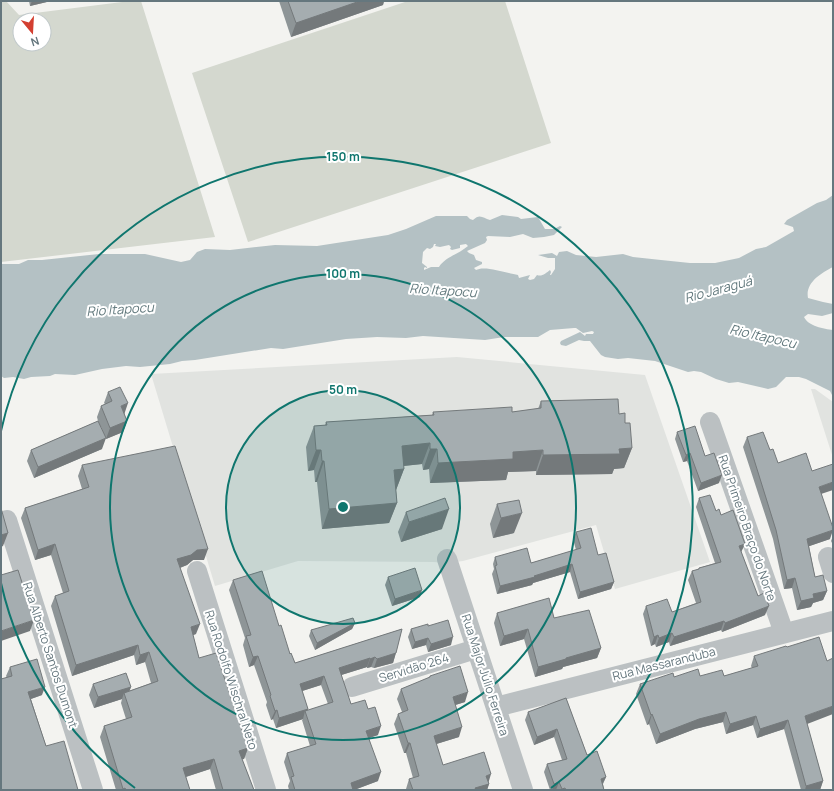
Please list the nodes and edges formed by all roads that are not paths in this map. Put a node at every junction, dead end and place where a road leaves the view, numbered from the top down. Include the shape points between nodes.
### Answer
1 (710, 422) dead end
2 (7, 520) dead end
3 (447, 559) dead end
4 (197, 571) dead end
5 (833, 621) edge
6 (784, 633) junction
7 (476, 649) junction
8 (352, 687) dead end
9 (496, 707) junction
10 (93, 790) edge
11 (266, 790) edge
12 (523, 790) edge

1 - 6 street, Rua Primeiro Braço do Norte
2 - 10 street, Rua Alberto Santos Dumont
3 - 7 street, Rua Major Júlio Ferreira
4 - 11 street, Rua Rodolfo Wischral Neto
5 - 6 street, Rua Massaranduba
6 - 9 street, Rua Massaranduba
7 - 8 street, Servidão 264
7 - 9 street, Rua Major Júlio Ferreira
9 - 12 street, Rua Major Júlio Ferreira

